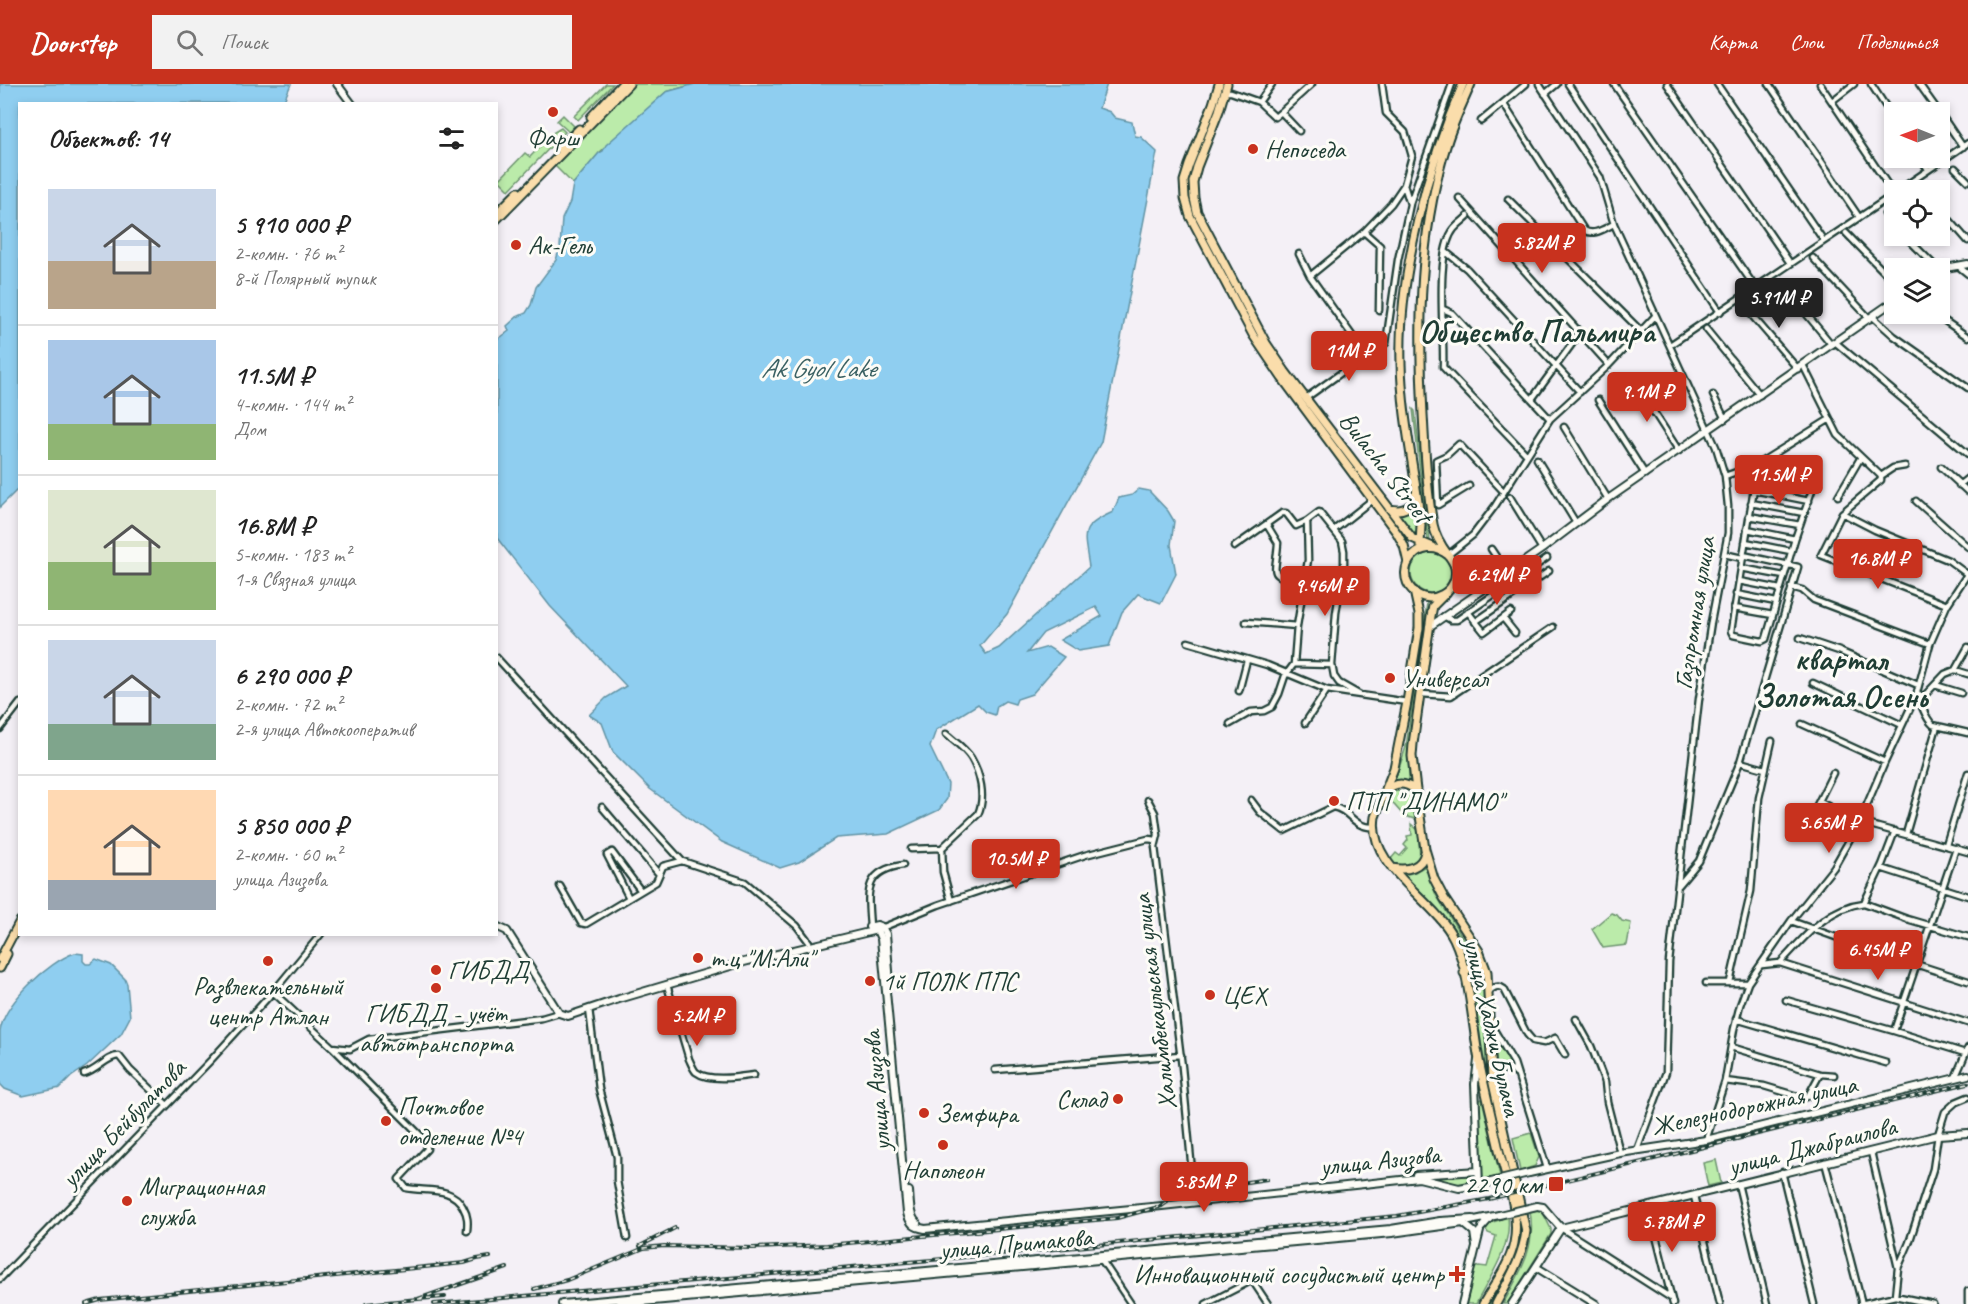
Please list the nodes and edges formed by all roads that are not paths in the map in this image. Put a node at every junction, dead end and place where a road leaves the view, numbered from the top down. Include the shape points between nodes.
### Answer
1 (337, 84) edge
2 (622, 84) edge
3 (629, 84) edge
4 (1219, 84) edge
5 (1272, 84) edge
6 (1312, 84) edge
7 (1382, 84) edge
8 (1452, 84) edge
9 (1463, 84) edge
10 (1471, 84) edge
11 (1526, 84) edge
12 (1539, 84) edge
13 (1557, 84) edge
14 (1568, 84) edge
15 (1614, 84) edge
16 (1667, 84) edge
17 (1716, 84) edge
18 (1769, 84) edge
19 (1820, 84) edge
20 (1854, 84) edge
21 (1871, 84) edge
22 (1919, 84) edge
23 (1226, 88) edge
24 (1545, 93) junction
25 (1832, 101) junction
26 (351, 102) edge
27 (1259, 102) junction
28 (1503, 102) junction
29 (1931, 102) edge
30 (1884, 104) edge
31 (1281, 112) junction
32 (1481, 121) dead end
33 (1950, 126) edge
34 (1299, 131) dead end
35 (1966, 145) edge
36 (1198, 154) junction
37 (1955, 168) dead end
38 (1928, 169) joint
39 (1885, 180) edge
40 (1913, 180) edge
41 (1968, 181) edge
42 (1404, 185) junction
43 (1459, 198) dead end
44 (1508, 199) dead end
45 (1884, 201) edge
46 (1410, 204) junction
47 (498, 212) edge
48 (1468, 216) dead end
49 (1859, 217) junction
50 (498, 218) edge
51 (1950, 220) edge
52 (1614, 224) junction
53 (1364, 232) junction
54 (1846, 233) dead end
55 (1824, 241) junction
56 (1968, 241) edge
57 (1915, 246) edge
58 (1446, 252) junction
59 (1299, 254) dead end
60 (1813, 258) dead end
61 (1927, 258) edge
62 (1790, 263) junction
63 (1968, 264) edge
64 (1958, 266) junction
65 (1950, 267) edge
66 (1884, 272) edge
67 (1968, 274) edge
68 (1310, 276) junction
69 (1755, 287) junction
70 (1789, 293) dead end
71 (1743, 304) dead end
72 (1443, 309) junction
73 (1884, 309) edge
74 (1379, 310) dead end
75 (1720, 312) junction
76 (1655, 316) junction
77 (1872, 318) junction
78 (1949, 324) edge
79 (1706, 329) dead end
80 (1640, 330) junction
81 (1580, 333) junction
82 (1968, 337) edge
83 (1833, 344) junction
84 (1670, 345) junction
85 (1365, 355) junction
86 (1555, 365) junction
87 (1608, 365) junction
88 (1801, 367) junction
89 (1635, 383) dead end
90 (1968, 388) edge
91 (1580, 392) junction
92 (1760, 395) junction
93 (1713, 396) dead end
94 (1532, 399) junction
95 (1303, 400) junction
96 (1598, 400) dead end
97 (1725, 419) junction
98 (1830, 419) junction
99 (1550, 420) junction
100 (1564, 427) dead end
101 (1709, 431) junction
102 (1679, 451) junction
103 (1968, 454) edge
104 (1527, 455) junction
105 (1861, 457) junction
106 (1537, 459) dead end
107 (1905, 465) dead end
108 (1941, 467) dead end
109 (1645, 475) junction
110 (1725, 476) junction
111 (1881, 476) junction
112 (1968, 478) edge
113 (1959, 485) junction
114 (1469, 486) dead end
115 (1416, 490) junction
116 (1753, 490) junction
117 (1504, 492) junction
118 (1968, 492) edge
119 (1838, 496) dead end
120 (1510, 497) dead end
121 (1375, 498) junction
122 (1608, 499) junction
123 (1809, 501) junction
124 (1916, 501) dead end
125 (1751, 503) junction
126 (1388, 507) junction
127 (1804, 513) junction
128 (1842, 513) junction
129 (1749, 516) junction
130 (1307, 521) junction
131 (1576, 523) junction
132 (1267, 525) junction
133 (1800, 525) junction
134 (1747, 529) junction
135 (1334, 530) junction
136 (1795, 539) junction
137 (1745, 542) junction
138 (1421, 543) junction
139 (1968, 547) edge
140 (1234, 548) dead end
141 (1438, 549) junction
142 (1491, 549) dead end
143 (1542, 549) junction
144 (1791, 550) junction
145 (1418, 552) junction
146 (1724, 554) junction
147 (1448, 555) junction
148 (1743, 556) junction
149 (1547, 558) dead end
150 (1408, 563) junction
151 (1789, 564) junction
152 (1741, 568) junction
153 (1550, 571) dead end
154 (1507, 573) junction
155 (1968, 573) edge
156 (1784, 576) junction
157 (1514, 581) junction
158 (1739, 581) junction
159 (1304, 582) junction
160 (1791, 587) junction
161 (1780, 589) junction
162 (1414, 591) junction
163 (1447, 592) junction
164 (1737, 594) junction
165 (1776, 602) junction
166 (1947, 605) junction
167 (1734, 608) junction
168 (1468, 612) junction
169 (1511, 612) dead end
170 (1773, 615) junction
171 (1444, 616) junction
172 (1503, 618) junction
173 (1246, 622) dead end
174 (1475, 622) junction
175 (1296, 626) junction
176 (1429, 627) junction
177 (1553, 627) dead end
178 (1515, 633) dead end
179 (1800, 638) dead end
180 (1188, 642) dead end
181 (1930, 644) junction
182 (1968, 647) edge
183 (498, 659) edge
184 (1247, 660) junction
185 (1294, 664) junction
186 (1332, 665) junction
187 (1955, 670) junction
188 (1288, 673) junction
189 (1968, 674) edge
190 (1813, 683) dead end
191 (1918, 685) junction
192 (1935, 686) junction
193 (1327, 690) junction
194 (1239, 691) dead end
195 (1961, 693) dead end
196 (1421, 694) junction
197 (1360, 695) junction
198 (1916, 696) junction
199 (1407, 702) junction
200 (18, 706) edge
201 (1305, 723) dead end
202 (1230, 724) dead end
203 (1803, 724) dead end
204 (1902, 724) junction
205 (1937, 726) junction
206 (0, 729) edge
207 (1968, 733) edge
208 (946, 734) dead end
209 (1772, 741) dead end
210 (1740, 762) junction
211 (1885, 762) junction
212 (1764, 769) junction
213 (1833, 773) dead end
214 (1968, 773) edge
215 (1416, 790) junction
216 (1384, 791) junction
217 (1148, 800) dead end
218 (1251, 800) dead end
219 (1820, 802) junction
220 (602, 807) dead end
221 (1860, 821) junction
222 (1374, 827) junction
223 (1895, 831) junction
224 (1803, 833) dead end
225 (1906, 834) junction
226 (1156, 840) junction
227 (1946, 845) junction
228 (942, 848) junction
229 (1956, 848) junction
230 (911, 849) dead end
231 (1425, 849) junction
232 (1968, 852) edge
233 (682, 861) junction
234 (903, 865) dead end
235 (1392, 868) junction
236 (1881, 868) junction
237 (659, 874) junction
238 (1679, 885) junction
239 (560, 886) dead end
240 (1943, 889) junction
241 (641, 891) junction
242 (1968, 896) edge
243 (629, 898) junction
244 (951, 901) junction
245 (1864, 903) junction
246 (1791, 921) junction
247 (18, 925) edge
248 (498, 925) edge
249 (498, 925) edge
250 (1930, 925) junction
251 (875, 928) junction
252 (1812, 929) junction
253 (18, 935) edge
254 (319, 936) edge
255 (1968, 937) edge
256 (809, 942) junction
257 (0, 959) edge
258 (1780, 963) junction
259 (1762, 964) junction
260 (1918, 966) junction
261 (0, 968) edge
262 (1487, 972) junction
263 (1464, 974) junction
264 (1968, 981) edge
265 (1730, 982) junction
266 (1706, 983) dead end
267 (1748, 983) junction
268 (667, 985) junction
269 (273, 992) junction
270 (1488, 993) junction
271 (1786, 1000) dead end
272 (1903, 1002) junction
273 (589, 1009) junction
274 (559, 1013) junction
275 (1576, 1018) dead end
276 (1736, 1019) junction
277 (1489, 1021) junction
278 (1968, 1023) edge
279 (1894, 1031) junction
280 (332, 1047) junction
281 (1731, 1047) junction
282 (1968, 1048) edge
283 (1965, 1053) junction
284 (1181, 1054) junction
285 (1565, 1055) dead end
286 (1478, 1057) junction
287 (1886, 1063) dead end
288 (995, 1070) dead end
289 (84, 1074) dead end
290 (1820, 1074) junction
291 (754, 1075) dead end
292 (1968, 1075) edge
293 (1834, 1076) dead end
294 (1955, 1078) junction
295 (1492, 1079) junction
296 (1725, 1081) junction
297 (1484, 1082) junction
298 (1521, 1082) junction
299 (1475, 1084) junction
300 (1968, 1097) edge
301 (167, 1105) junction
302 (1968, 1133) edge
303 (1938, 1135) junction
304 (1706, 1140) junction
305 (1637, 1150) junction
306 (1870, 1152) junction
307 (1620, 1153) junction
308 (1826, 1162) junction
309 (1547, 1168) junction
310 (1478, 1171) junction
311 (1782, 1172) junction
312 (1529, 1173) joint
313 (1419, 1176) junction
314 (1738, 1184) junction
315 (1479, 1185) junction
316 (1694, 1196) junction
317 (1195, 1200) junction
318 (1649, 1208) junction
319 (1492, 1217) junction
320 (1476, 1219) junction
321 (1561, 1228) junction
322 (1476, 1229) junction
323 (467, 1231) dead end
324 (627, 1238) dead end
325 (1100, 1258) junction
326 (1536, 1267) junction
327 (1898, 1268) junction
328 (0, 1279) edge
329 (1968, 1291) edge
330 (1894, 1296) junction
331 (1671, 1298) junction
332 (1919, 1302) edge
333 (562, 1304) edge
334 (620, 1304) edge
335 (1131, 1304) edge
336 (1206, 1304) edge
337 (1268, 1304) edge
338 (1462, 1304) edge
339 (1483, 1304) edge
340 (1496, 1304) edge
341 (1512, 1304) edge
342 (1596, 1304) edge
343 (1672, 1304) edge
344 (1720, 1304) edge
345 (1767, 1304) edge
346 (1814, 1304) edge
347 (1862, 1304) edge
348 (1933, 1304) edge
349 (1968, 1304) edge

1 - 26 main road
2 - 47 main road
3 - 50 main road
4 - 36 main road
5 - 27 street
6 - 31 street
7 - 42 street via 1386,113 1405,132 1413,156
8 - 46 street
9 - 115 main road via 1429,179 1404,297 1401,379
10 - 147 main road via 1447,141 1437,180 1421,284 1419,340 1426,467 1432,519
11 - 28 street
12 - 24 street, Газпромная улица
13 - 24 street
14 - 75 street
15 - 69 street
16 - 62 street
17 - 55 street
18 - 49 street
19 - 25 street
20 - 25 street
21 - 30 street
22 - 29 street
23 - 27 street
23 - 36 main road, Bulacha Street
24 - 52 street, Газпромная улица via 1600,177
25 - 39 street
27 - 31 street via 1275,117
28 - 32 street
28 - 52 street via 1584,230 1593,233
31 - 34 street
33 - 35 street
35 - 38 street
36 - 95 main road, Bulacha Street via 1193,182 1197,212 1255,324
37 - 41 street
38 - 40 street
42 - 46 street
42 - 53 street
43 - 81 street
44 - 80 street
45 - 49 street
46 - 85 street via 1386,343
48 - 58 street via 1455,229
49 - 55 street
51 - 56 street
52 - 76 street, Газпромная улица
53 - 68 street
53 - 74 street via 1380,246
54 - 66 street
55 - 62 street
57 - 61 street
58 - 72 street
58 - 86 street via 1467,269
59 - 68 street
60 - 77 street
62 - 69 street
63 - 64 main road
64 - 65 main road
64 - 67 street
68 - 85 street
69 - 75 street
70 - 83 street
71 - 88 street
72 - 94 street via 1452,313
72 - 104 street via 1443,367
73 - 77 main road
75 - 84 street
76 - 80 street
76 - 84 street, Газпромная улица
77 - 83 main road
77 - 90 street
78 - 82 street
79 - 92 street
80 - 87 street
81 - 86 street
81 - 87 street
83 - 88 main road
83 - 103 street
84 - 101 street, Газпромная улица
85 - 95 street
86 - 91 street
86 - 94 street
87 - 91 street
88 - 92 main road
88 - 98 street
89 - 102 street
91 - 99 street
92 - 97 main road
93 - 97 street
94 - 99 street
95 - 121 main road, Bulacha Street
96 - 109 street
97 - 101 main road
98 - 105 street via 1842,440
98 - 110 street via 1756,465
99 - 104 street
100 - 122 street
101 - 102 main road
101 - 110 street, Газпромная улица
102 - 109 main road
104 - 117 street
105 - 111 street
105 - 119 street
106 - 131 street
107 - 111 street
108 - 113 street
109 - 122 main road
110 - 146 street, Газпромная улица via 1728,533
111 - 128 street
112 - 113 street
113 - 118 street
114 - 117 street via 1438,505 1436,460 1459,444
115 - 126 main road via 1408,507
115 - 138 main road
116 - 123 street
116 - 123 street via 1758,479 1769,472 1813,478
116 - 125 street
117 - 147 street via 1473,536
120 - 143 street
121 - 126 main road, Bulacha Street
121 - 135 street
121 - 150 main road, Bulacha Street via 1400,539
122 - 131 main road
123 - 127 street
124 - 139 street
125 - 127 street
125 - 129 street
126 - 138 main road, Bulacha Street via 1412,538
127 - 133 street
128 - 155 street via 1948,560
128 - 166 street via 1821,555
129 - 133 street
129 - 134 street
130 - 132 street via 1296,526 1283,512
130 - 135 street via 1320,513
130 - 159 street
131 - 143 main road
132 - 140 street
132 - 159 street via 1278,543 1276,574
133 - 136 street
134 - 136 street
134 - 137 street
135 - 186 street via 1342,542 1344,564
136 - 144 street
137 - 144 street
137 - 148 street
138 - 141 main road, Bulacha Street
138 - 145 main road
141 - 145 main road
141 - 147 main road
142 - 154 street
143 - 154 main road
144 - 151 street
145 - 150 main road
146 - 148 street
146 - 238 street, Газпромная улица via 1700,699
147 - 163 main road via 1455,573
148 - 151 street
148 - 152 street
149 - 157 street
150 - 162 main road via 1406,576
151 - 156 street
151 - 160 street via 1798,567
152 - 156 street
152 - 158 street
153 - 174 street
154 - 157 street
154 - 171 main road
155 - 166 street
156 - 161 street
157 - 168 street
158 - 161 street
158 - 164 street
159 - 175 street
160 - 181 street via 1814,600
160 - 210 street
161 - 165 street
162 - 163 main road via 1430,598
162 - 199 main road via 1419,628
163 - 176 main road, улица Хаджи Булача via 1433,606
164 - 165 street
164 - 167 street
165 - 170 street
166 - 181 street
167 - 170 street
167 - 170 street via 1731,634 1762,641
168 - 171 street via 1454,621
168 - 174 street
169 - 172 street
171 - 176 main road
172 - 174 street via 1484,632
172 - 178 street
173 - 175 street
175 - 185 street
176 - 196 main road, улица Хаджи Булача
177 - 196 street via 1451,696
179 - 191 street
180 - 184 street
181 - 191 street
182 - 187 street
183 - 233 street
184 - 188 street
184 - 194 street
185 - 186 street
185 - 188 street
186 - 197 street via 1339,683
187 - 189 street
187 - 192 street
188 - 193 street
188 - 202 street via 1268,710 1251,712
190 - 204 street
191 - 198 street
192 - 195 street
192 - 198 street via 1925,695
193 - 197 street
193 - 201 street
196 - 215 main road, улица Хаджи Булача via 1412,756
197 - 199 street
198 - 204 street
198 - 205 street via 1929,721
199 - 216 main road via 1397,756
200 - 206 street
203 - 211 street
204 - 211 street
205 - 207 street
205 - 225 street
208 - 228 street via 970,757 982,798 978,814
209 - 212 street
210 - 212 street
210 - 238 street via 1699,861
211 - 221 street
212 - 265 street via 1751,891
213 - 219 street
214 - 227 street
215 - 216 main road via 1397,783
215 - 231 main road, улица Хаджи Булача
216 - 222 main road
217 - 226 street, Халимбекаульская улица via 1155,813
218 - 222 street via 1284,831 1333,807 1343,810 1361,826
219 - 221 street
219 - 224 street
220 - 237 street
221 - 223 street
221 - 246 street via 1834,867
222 - 235 main road, улица Хаджи Булача via 1382,854
223 - 225 street
223 - 236 street
225 - 227 street
226 - 244 street via 1084,855
226 - 284 street, Халимбекаульская улица
227 - 229 street
228 - 230 street
228 - 244 street via 943,872
229 - 232 street
229 - 240 street
231 - 235 main road via 1424,859 1418,865 1406,870
231 - 262 main road, улица Хаджи Булача via 1434,879 1479,951
233 - 237 street via 663,866
233 - 256 street via 745,882 797,926
234 - 251 street via 879,872 868,890
235 - 263 main road, улица Хаджи Булача via 1444,922 1455,941
236 - 240 street
236 - 245 street
237 - 241 street via 656,882
238 - 305 street, Газпромная улица via 1670,962 1666,1072
239 - 243 street via 584,924
240 - 242 street
240 - 250 street
241 - 243 street
241 - 243 street via 612,852 607,855
244 - 251 street
245 - 250 street
245 - 252 street via 1842,907
246 - 252 street
246 - 259 street
247 - 257 main road
248 - 256 main road via 509,930 565,1012
249 - 274 main road via 507,931
250 - 255 street
250 - 260 street
251 - 256 main road
251 - 268 main road
251 - 317 main road, улица Азизова via 881,939 908,1219 916,1228
252 - 258 street
252 - 260 street
253 - 261 main road
254 - 269 street, улица Бейбулатова
258 - 259 street
258 - 272 street
259 - 267 street
260 - 264 street
260 - 272 street
262 - 263 main road via 1473,964
262 - 270 main road, улица Хаджи Булача
263 - 286 main road, улица Хаджи Булача
265 - 266 street
265 - 267 street
267 - 276 street
268 - 273 main road
268 - 291 street via 694,1070 719,1078
269 - 280 street
269 - 301 street, улица Бейбулатова
270 - 277 main road, улица Хаджи Булача
270 - 285 street via 1497,987 1504,989 1530,1038 1538,1043 1555,1038
271 - 279 street
272 - 278 street
272 - 279 street
273 - 274 main road via 568,1016
273 - 324 street via 599,1089 618,1157 617,1180
274 - 280 street via 363,1041 347,1049
275 - 307 street via 1605,1082
276 - 281 street
276 - 287 street
277 - 295 main road, улица Хаджи Булача
277 - 298 street
279 - 283 street
280 - 323 street via 428,1145 399,1179 406,1188 434,1189 453,1195 467,1215
281 - 290 street
281 - 296 street
282 - 283 street
283 - 294 street
284 - 288 street
284 - 317 street, Халимбекаульская улица
286 - 297 main road, улица Хаджи Булача
286 - 299 main road
289 - 301 street via 119,1056
290 - 293 street
290 - 296 street via 1809,1096 1804,1098 1764,1086
292 - 294 main road, Железнодорожная улица
294 - 304 main road, Железнодорожная улица
295 - 298 street via 1498,1071 1510,1069
295 - 340 main road, улица Хаджи Булача via 1526,1231 1525,1245
296 - 304 street
297 - 299 main road
297 - 339 main road, улица Хаджи Булача via 1515,1215 1514,1244
298 - 309 street
299 - 310 main road
300 - 303 street via 1950,1106
301 - 328 street, улица Бейбулатова
302 - 303 main road, улица Джабраилова
303 - 306 main road, улица Джабраилова
303 - 327 street via 1932,1168
304 - 305 main road, Железнодорожная улица
305 - 307 main road, Железнодорожная улица
306 - 308 main road, улица Джабраилова
306 - 327 street
307 - 309 main road, Железнодорожная улица
308 - 311 main road, улица Джабраилова
308 - 347 street
309 - 312 main road, Железнодорожная улица
310 - 313 main road, улица Азизова
310 - 315 main road
311 - 314 main road, улица Джабраилова
311 - 346 street
312 - 315 main road, улица Азизова, bridge
313 - 315 main road, улица Азизова via 1459,1188
313 - 317 main road, улица Азизова
314 - 316 main road, улица Джабраилова
314 - 345 street
316 - 318 main road, улица Джабраилова
316 - 344 street
318 - 321 main road, улица Джабраилова
318 - 331 street
319 - 320 main road, улица Примакова
319 - 321 main road, улица Примакова, bridge via 1537,1206 1543,1207
319 - 322 main road
320 - 322 main road
320 - 322 main road via 1470,1222
320 - 325 main road, улица Примакова
321 - 326 main road
321 - 331 street
322 - 325 main road, улица Примакова via 1463,1223 1392,1233
322 - 338 main road via 1476,1246
325 - 333 main road, улица Примакова
325 - 334 main road, улица Примакова
325 - 335 street
326 - 341 main road
326 - 342 main road
327 - 330 street
329 - 349 street
330 - 332 street
330 - 347 street
331 - 343 street
332 - 348 street
336 - 337 street via 1251,1281

